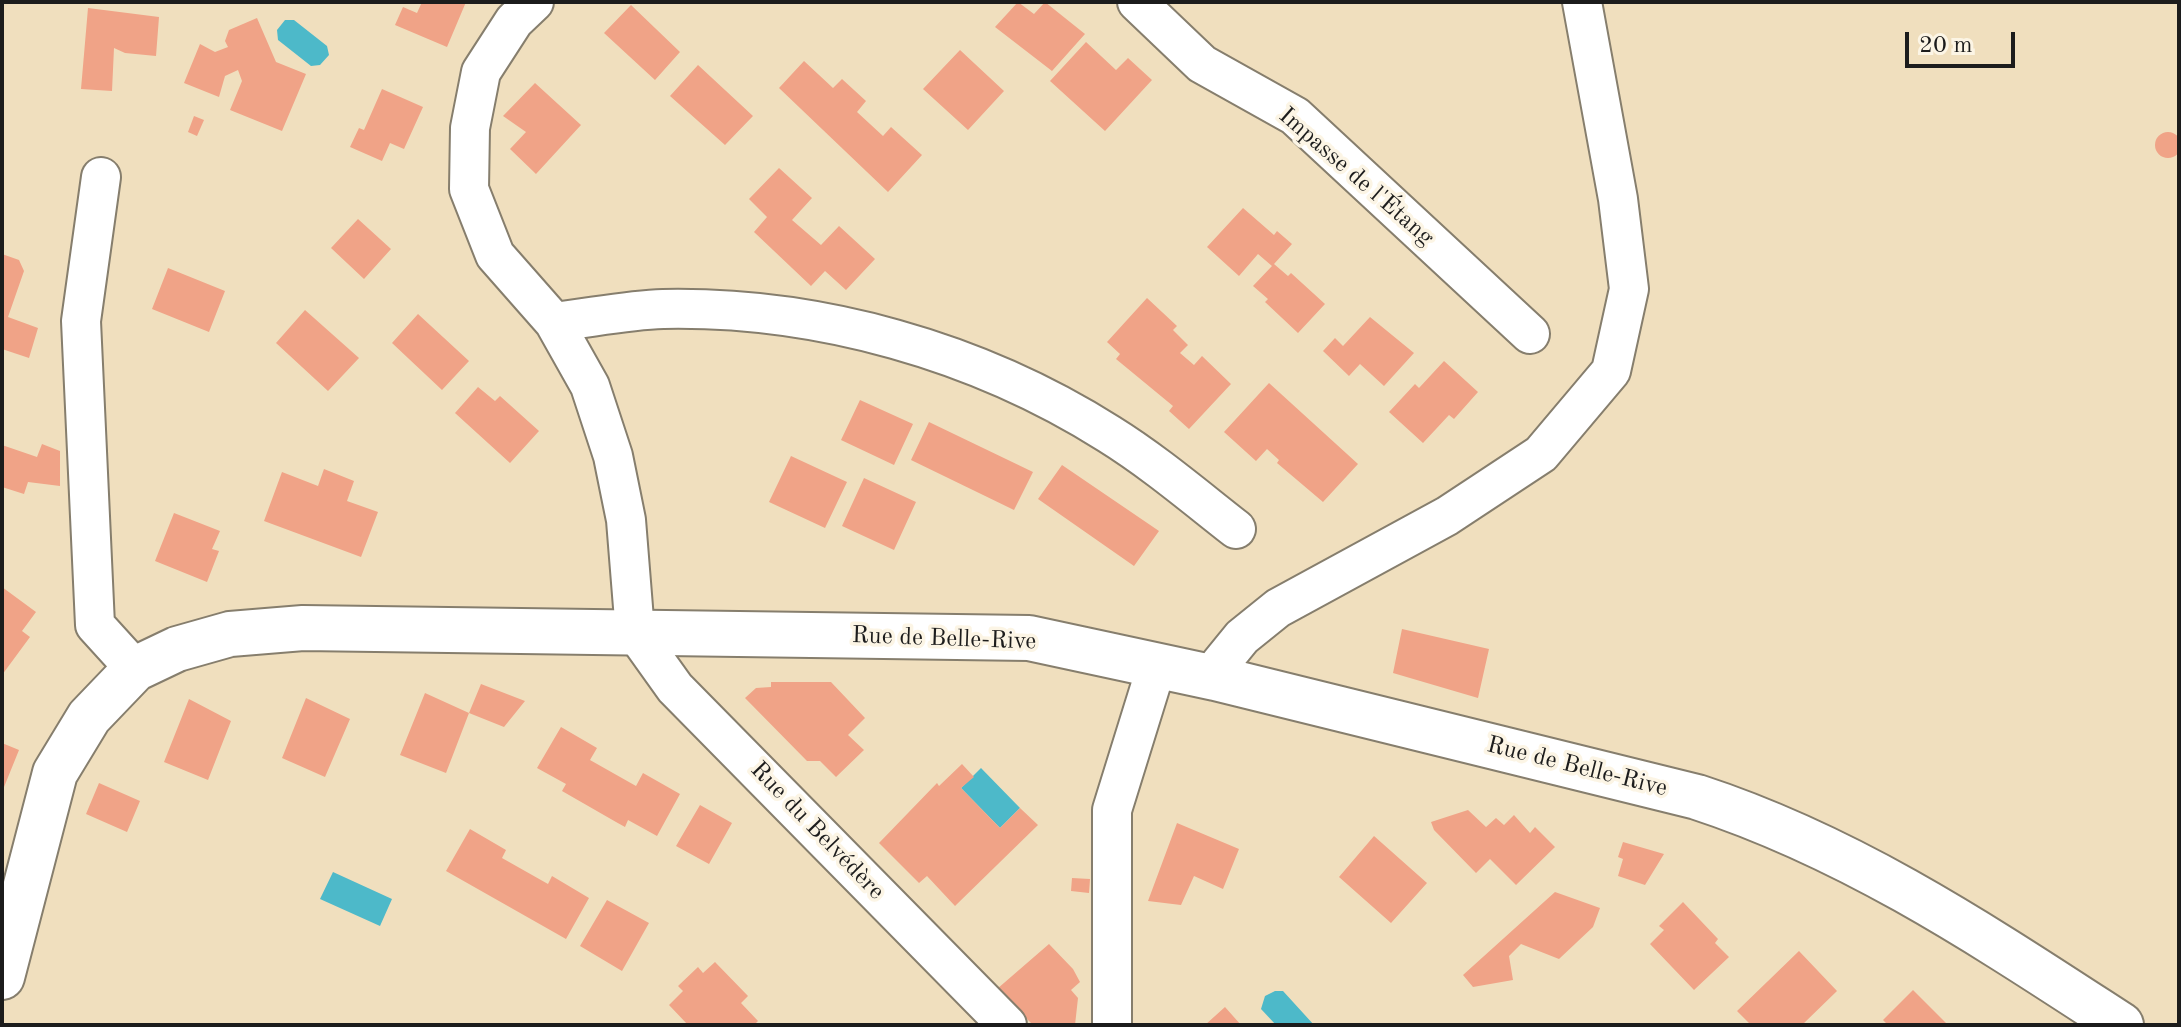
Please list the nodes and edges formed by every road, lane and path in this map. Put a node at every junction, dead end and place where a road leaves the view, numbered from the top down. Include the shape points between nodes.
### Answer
1 (534, 2) edge
2 (1137, 2) edge
3 (1582, 2) edge
4 (101, 177) dead end
5 (554, 322) junction
6 (1530, 334) dead end
7 (1236, 529) dead end
8 (635, 632) junction
9 (1157, 665) junction
10 (135, 669) junction
11 (1215, 678) junction
12 (2, 977) edge
13 (1007, 1025) edge
14 (1112, 1025) edge
15 (2121, 1025) edge

1 - 5 street via 514,21 481,72 470,128 469,189 495,255
2 - 6 street, Impasse de l'Étang via 1202,64 1295,116
3 - 11 street via 1629,289 1611,371 1541,454 1447,516 1278,608 1242,637
4 - 10 street via 81,321 95,625
5 - 7 street via 661,309 746,312 827,322 929,349 1017,385 1109,433
5 - 8 street via 590,386 613,456 626,520
8 - 9 street, Rue de Belle-Rive via 1029,638
8 - 10 street, Rue de Belle-Rive via 303,628 230,634 177,649
8 - 13 street, Rue du Belvédère via 675,688
9 - 11 street, Rue de Belle-Rive
9 - 14 street via 1112,810
10 - 12 street, Rue de Belle-Rive via 89,717 55,773
11 - 15 street, Rue de Belle-Rive via 1697,797 1766,819 1889,878

